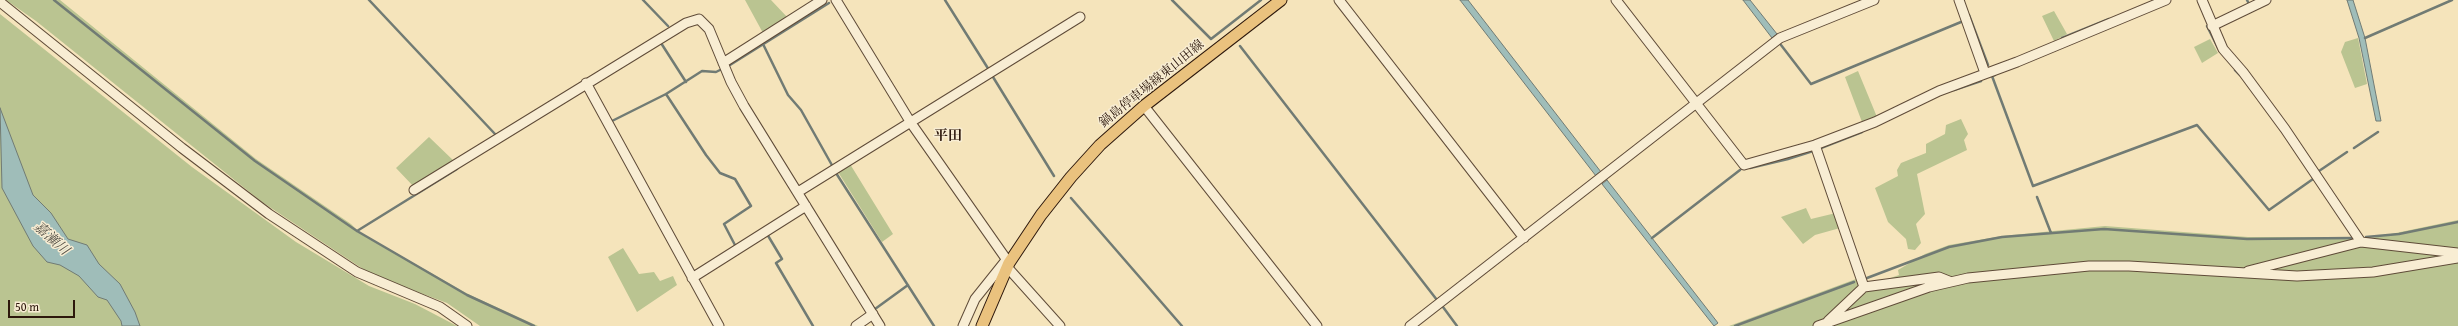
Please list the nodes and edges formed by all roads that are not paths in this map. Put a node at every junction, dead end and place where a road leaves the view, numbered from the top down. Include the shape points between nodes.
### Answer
1 (822, 0) edge
2 (836, 0) edge
3 (1281, 0) edge
4 (1339, 0) edge
5 (1616, 0) edge
6 (1874, 0) edge
7 (1959, 0) edge
8 (2166, 0) edge
9 (2202, 0) edge
10 (2266, 0) edge
11 (0, 2) edge
12 (1080, 17) dead end
13 (2212, 26) junction
14 (724, 66) junction
15 (1985, 73) junction
16 (588, 87) junction
17 (1696, 104) junction
18 (1144, 106) junction
19 (911, 123) junction
20 (1815, 145) junction
21 (414, 190) dead end
22 (798, 192) junction
23 (806, 206) junction
24 (1524, 238) junction
25 (2361, 242) junction
26 (2458, 253) edge
27 (2458, 258) edge
28 (1008, 263) junction
29 (2242, 273) junction
30 (692, 278) junction
31 (1949, 281) junction
32 (1864, 287) junction
33 (873, 314) junction
34 (1822, 325) edge
35 (467, 326) edge
36 (718, 326) edge
37 (856, 326) edge
38 (880, 326) edge
39 (963, 326) edge
40 (982, 326) edge
41 (1060, 326) edge
42 (1317, 326) edge
43 (1410, 326) edge

1 - 14 street
2 - 19 street
3 - 18 main road, 鍋島停車場線東山田線
4 - 24 street
5 - 17 street
6 - 17 street via 1780,38
7 - 15 street
8 - 15 street
9 - 13 street
10 - 13 street
11 - 35 street via 182,148 269,214 357,272 440,307
12 - 19 street
13 - 25 street via 2223,49 2276,116
14 - 16 street via 705,22 694,19
14 - 22 street via 744,106
15 - 20 street via 1939,91 1875,122
16 - 21 street
16 - 30 street
17 - 20 street via 1744,165
17 - 24 street
18 - 28 main road, 鍋島停車場線東山田線 via 1100,145 1071,177
18 - 42 street
19 - 22 street
19 - 28 street
20 - 32 street
22 - 23 street
23 - 30 street
23 - 33 street
24 - 43 street
25 - 26 street
25 - 29 street
27 - 29 street via 2373,272 2297,276
28 - 39 street via 975,299
28 - 40 main road, 鍋島停車場線東山田線
28 - 41 street
29 - 31 street via 2089,266
30 - 36 street
31 - 32 street via 1939,277
31 - 34 street
32 - 34 street
33 - 37 street
33 - 38 street

